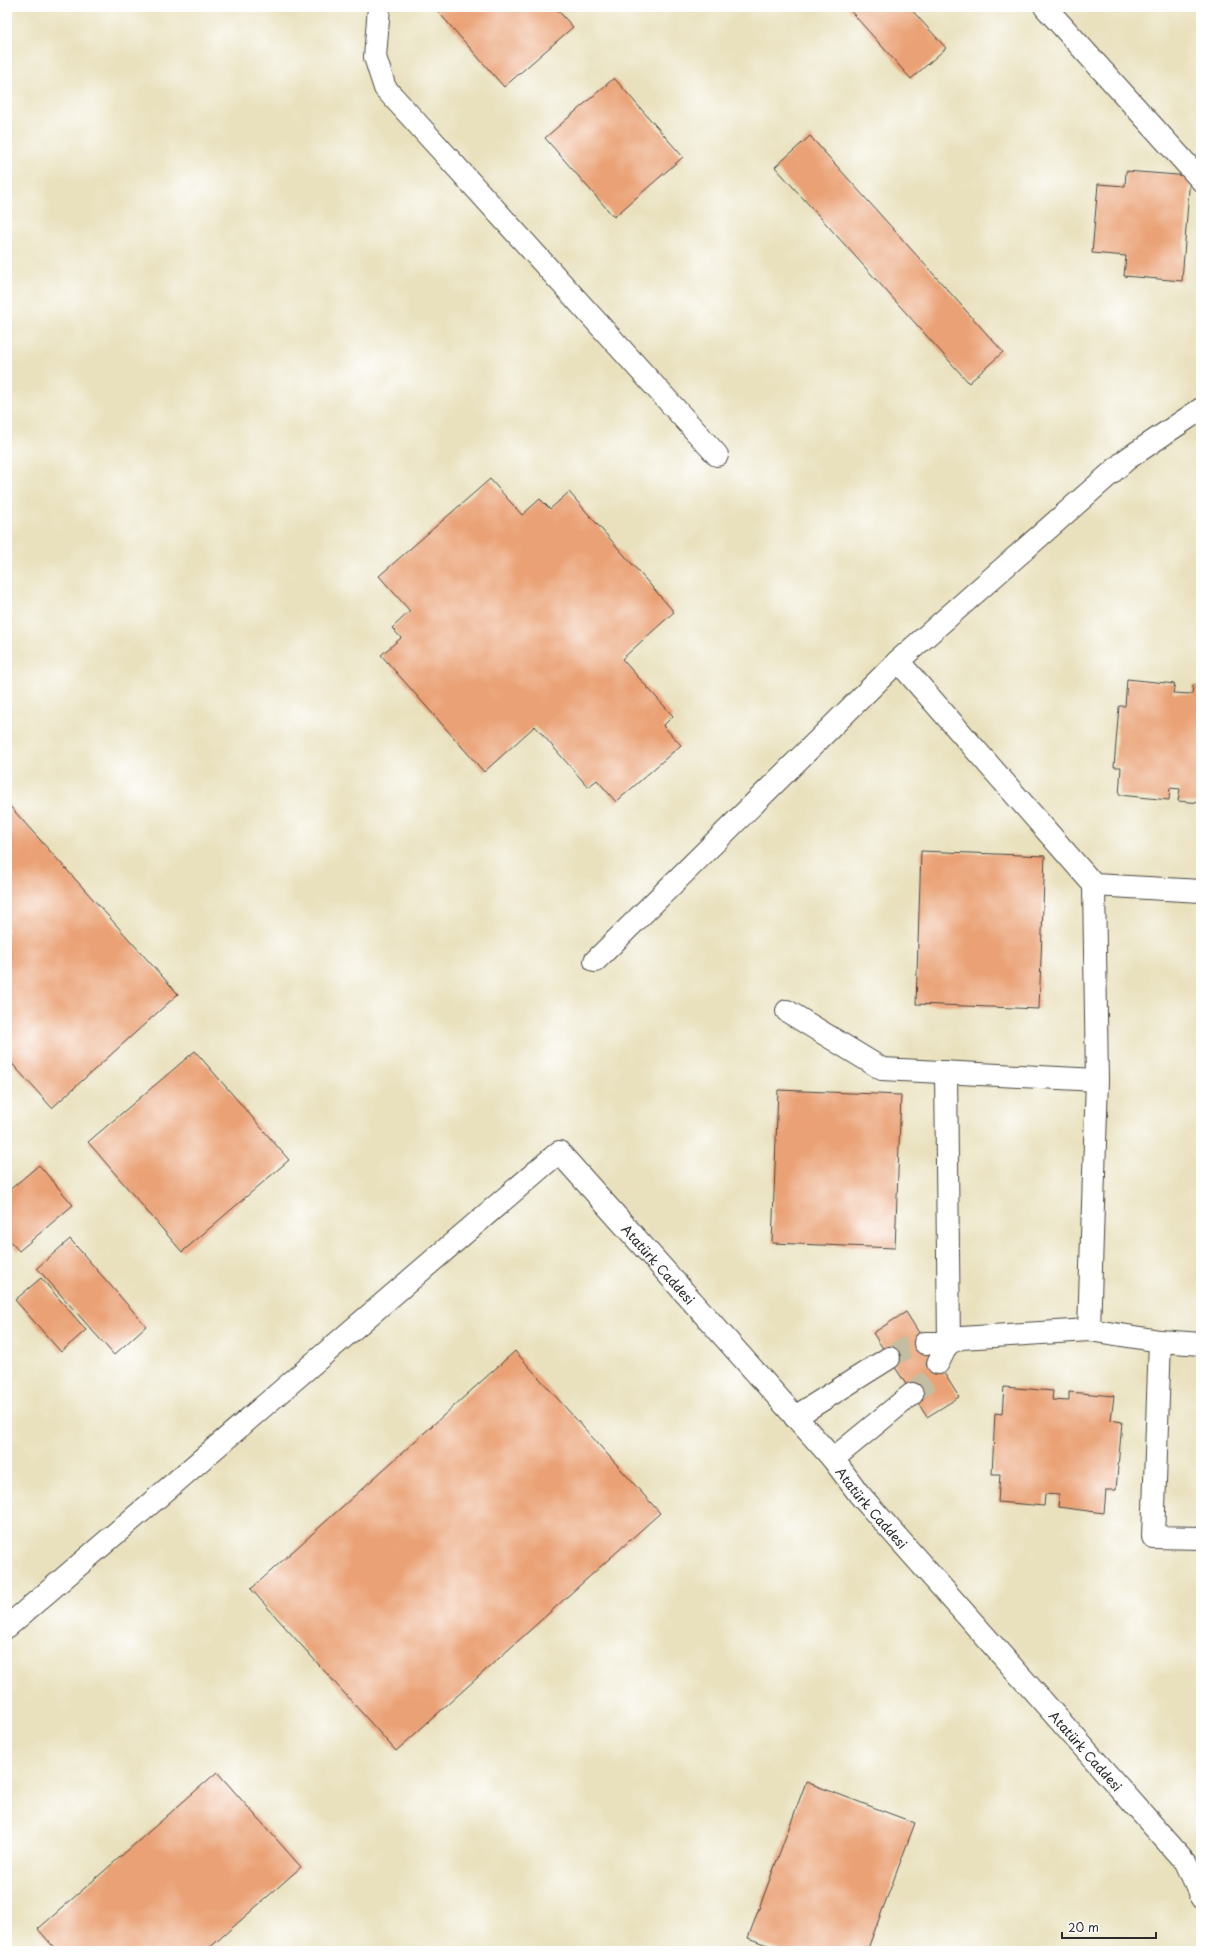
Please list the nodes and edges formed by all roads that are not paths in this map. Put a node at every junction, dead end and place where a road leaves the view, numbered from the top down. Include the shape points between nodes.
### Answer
1 (379, 7) edge
2 (1045, 7) edge
3 (1201, 180) edge
4 (1201, 409) edge
5 (717, 455) dead end
6 (898, 661) junction
7 (1094, 885) junction
8 (1201, 890) edge
9 (595, 961) dead end
10 (787, 1011) dead end
11 (946, 1072) junction
12 (1098, 1080) junction
13 (1089, 1330) junction
14 (1160, 1341) junction
15 (925, 1343) tunnel mouth
16 (948, 1343) junction
17 (1201, 1344) edge
18 (889, 1358) tunnel mouth
19 (938, 1363) tunnel mouth
20 (912, 1394) tunnel mouth
21 (795, 1417) junction
22 (833, 1459) junction
23 (1201, 1538) edge
24 (7, 1627) edge
25 (1194, 1867) edge
26 (1201, 1897) edge

1 - 5 street via 375,57 385,88
2 - 3 street
4 - 6 street via 1127,459
6 - 7 street
6 - 9 street
7 - 8 street
7 - 12 street
10 - 11 street via 882,1069
11 - 12 street
11 - 16 street
12 - 13 street
13 - 14 street
13 - 16 street via 961,1338
14 - 17 street
14 - 23 street via 1154,1537
15 - 16 street
16 - 19 street
18 - 21 street
20 - 22 street
21 - 22 street, Atatürk Caddesi
21 - 24 street, Atatürk Caddesi via 559,1152
22 - 25 street, Atatürk Caddesi via 859,1494
25 - 26 street, Atatürk Caddesi

